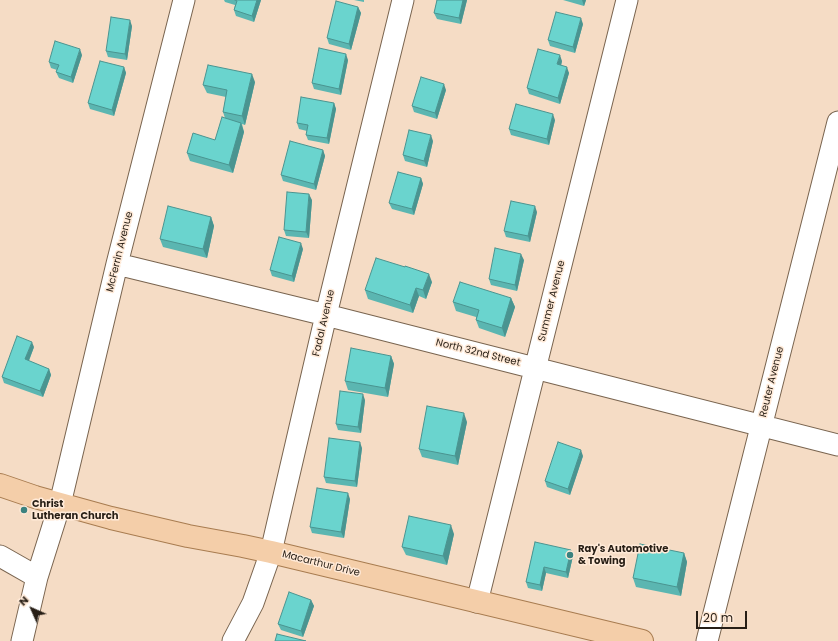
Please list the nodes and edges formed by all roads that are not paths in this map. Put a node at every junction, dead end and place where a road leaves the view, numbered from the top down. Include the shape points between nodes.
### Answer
1 (184, 0) edge
2 (403, 0) edge
3 (627, 0) edge
4 (838, 122) edge
5 (117, 264) junction
6 (326, 315) junction
7 (535, 367) junction
8 (762, 425) junction
9 (838, 444) edge
10 (0, 485) edge
11 (60, 504) junction
12 (271, 552) junction
13 (0, 556) edge
14 (37, 578) junction
15 (477, 602) junction
16 (22, 641) edge
17 (234, 641) edge
18 (642, 641) edge
19 (707, 641) edge

1 - 5 street, McFerrin Avenue
2 - 6 street, Fadal Avenue
3 - 7 street, Summer Avenue
4 - 8 street, Reuter Avenue
5 - 6 street, North 32nd Street
5 - 11 street, McFerrin Avenue
6 - 7 street, North 32nd Street
6 - 12 street, Fadal Avenue
7 - 8 street, North 32nd Street
7 - 15 street, Summer Avenue
8 - 9 street, North 32nd Street
8 - 19 street, Reuter Avenue
10 - 11 main road, Macarthur Drive
11 - 12 main road, Macarthur Drive via 188,536
11 - 14 street, McFerrin Avenue
12 - 15 main road, Macarthur Drive
12 - 17 street, Fadal Avenue via 253,603
13 - 14 street
14 - 16 street, McFerrin Avenue
15 - 18 main road, Macarthur Drive

